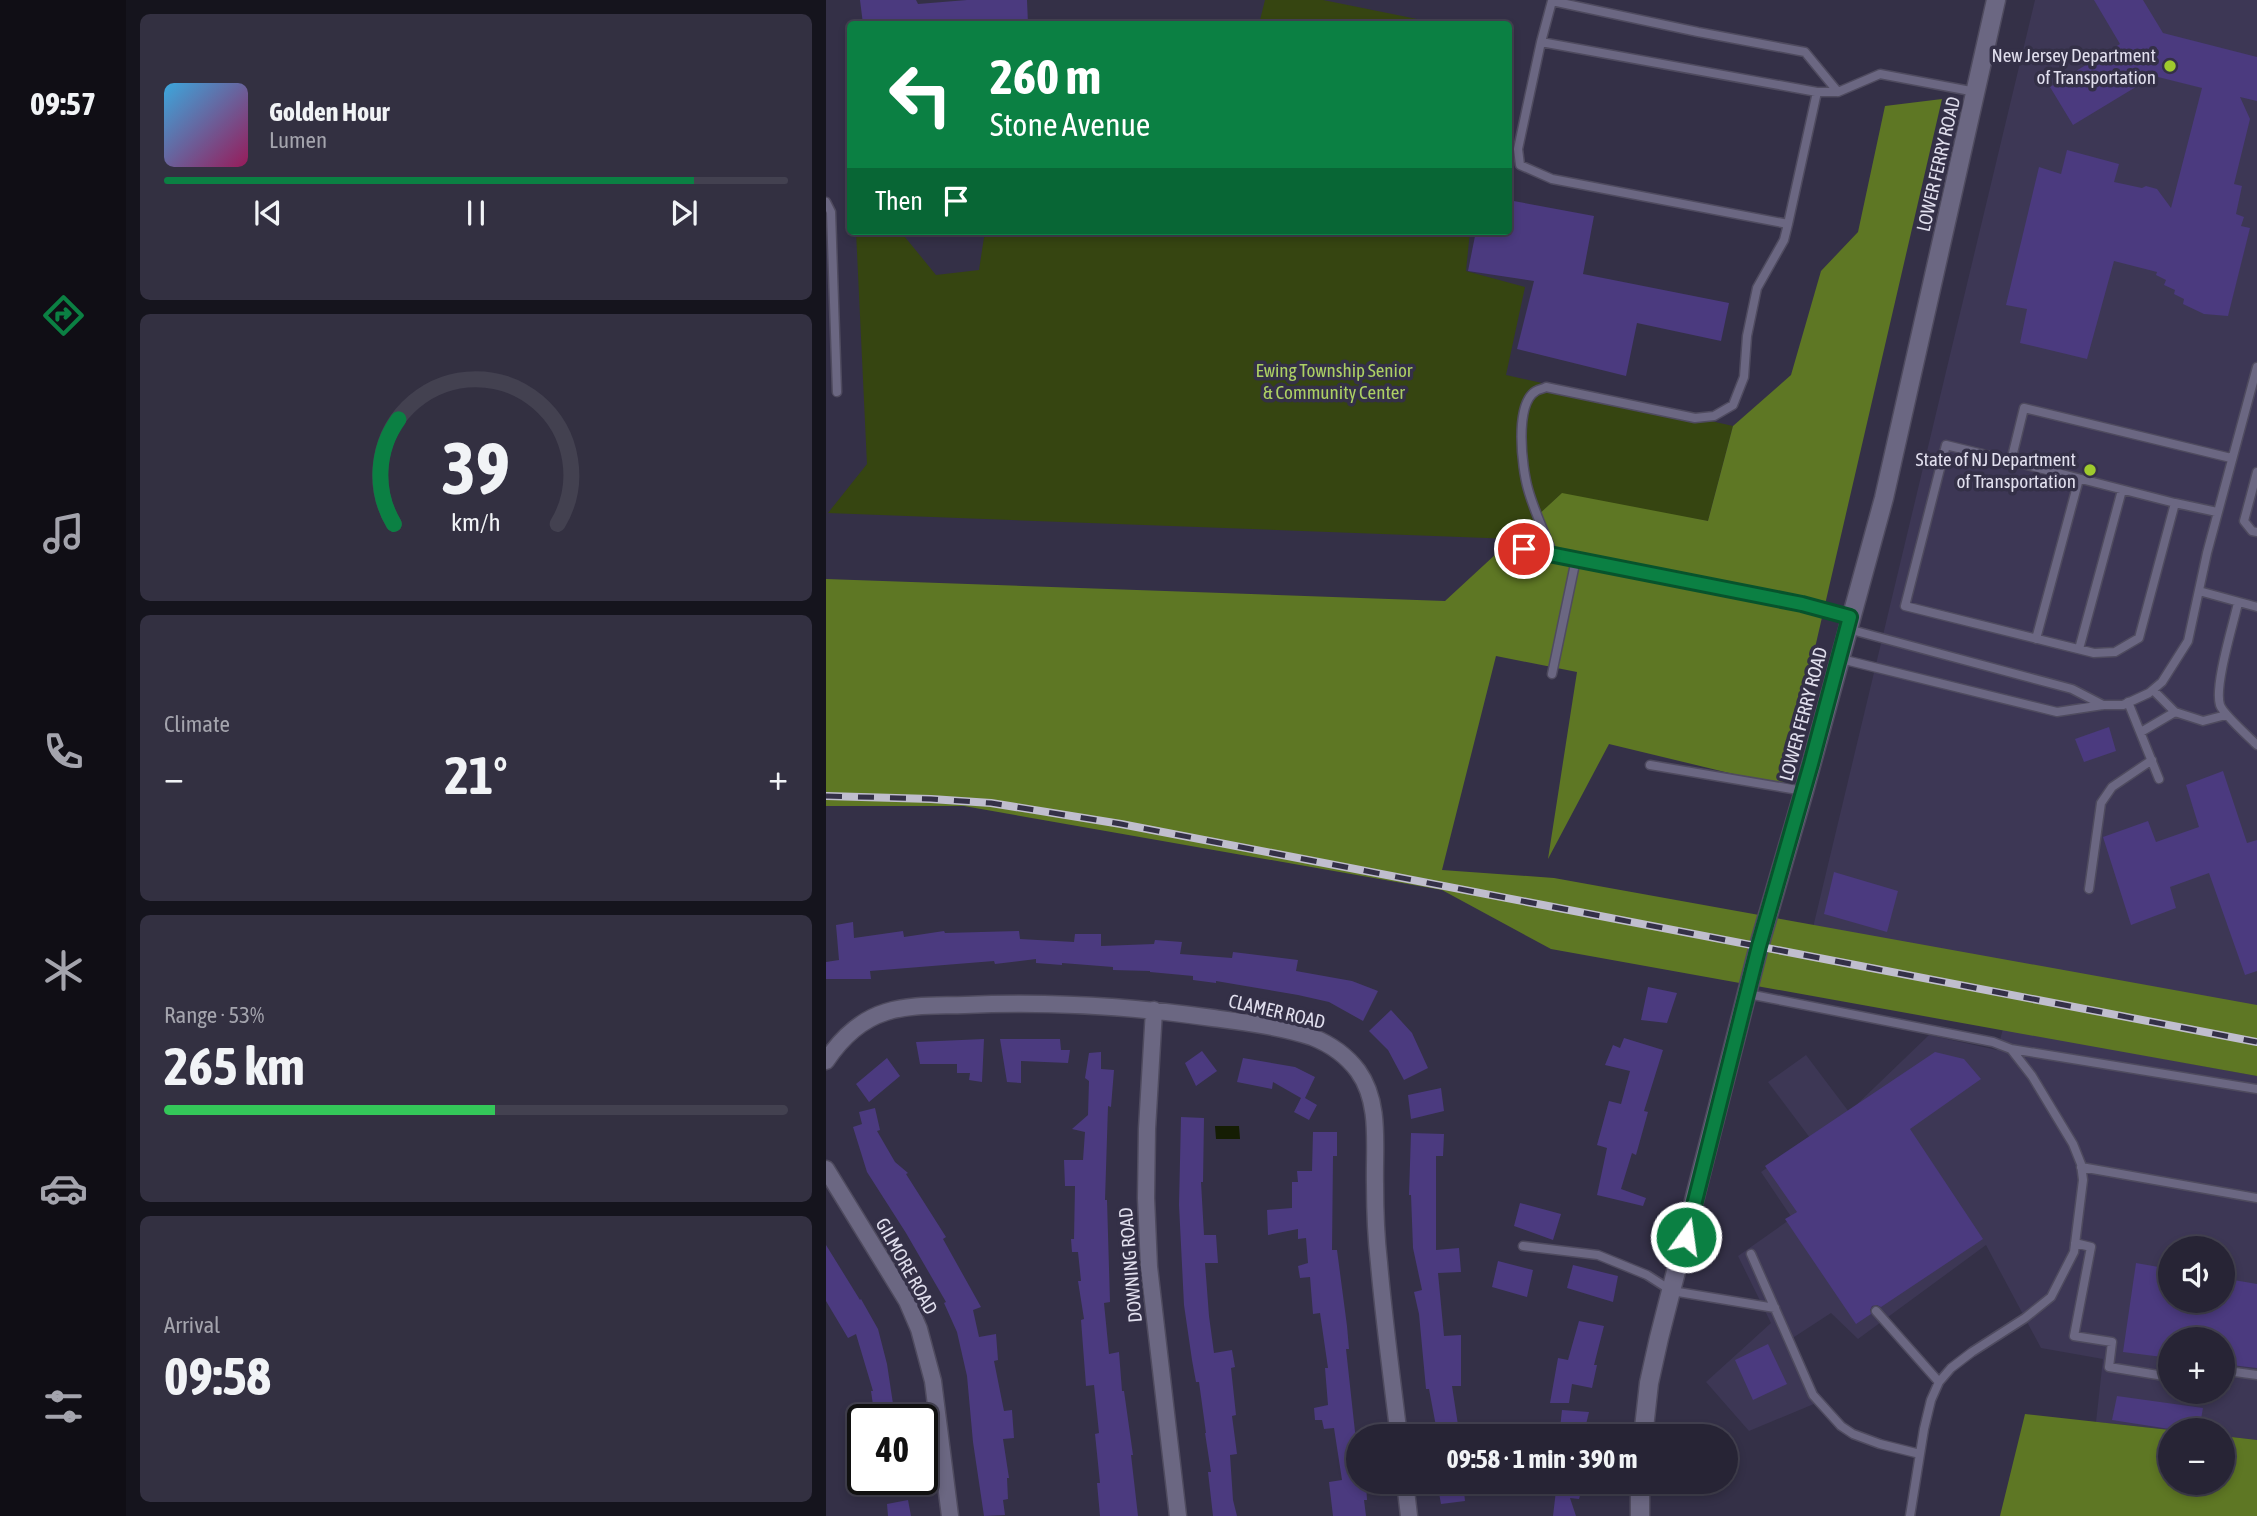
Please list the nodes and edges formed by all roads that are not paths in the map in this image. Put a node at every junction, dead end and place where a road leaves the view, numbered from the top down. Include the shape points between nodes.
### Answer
1 (1996, 0) edge
2 (1541, 42) junction
3 (1817, 92) junction
4 (1838, 92) junction
5 (1976, 92) junction
6 (826, 202) edge
7 (1788, 224) junction
8 (826, 295) edge
9 (834, 302) junction
10 (2257, 367) edge
11 (837, 392) dead end
12 (2231, 458) junction
13 (2011, 461) junction
14 (2257, 471) edge
15 (2079, 479) junction
16 (2122, 490) junction
17 (2175, 503) junction
18 (2217, 512) junction
19 (2257, 532) edge
20 (1524, 549) dead end
21 (1553, 555) junction
22 (1576, 559) junction
23 (2199, 591) junction
24 (2238, 603) junction
25 (2257, 607) edge
26 (1849, 623) junction
27 (2036, 639) junction
28 (2079, 649) junction
29 (1840, 659) junction
30 (1552, 674) dead end
31 (2153, 690) junction
32 (2129, 702) junction
33 (2103, 705) junction
34 (2175, 712) junction
35 (2226, 715) junction
36 (2141, 732) junction
37 (2257, 745) edge
38 (2152, 760) junction
39 (1650, 765) dead end
40 (2160, 779) dead end
41 (1804, 791) junction
42 (2089, 889) dead end
43 (1747, 993) junction
44 (1154, 1010) junction
45 (2011, 1049) junction
46 (826, 1061) edge
47 (2257, 1089) edge
48 (2081, 1167) junction
49 (826, 1169) edge
50 (2257, 1198) edge
51 (2075, 1243) junction
52 (1523, 1245) dead end
53 (1751, 1254) dead end
54 (1672, 1291) junction
55 (1775, 1308) junction
56 (1876, 1311) dead end
57 (2235, 1372) edge
58 (2158, 1375) edge
59 (2257, 1375) edge
60 (1939, 1382) junction
61 (1398, 1424) edge
62 (1644, 1424) edge
63 (1920, 1454) junction
64 (1406, 1494) edge
65 (1640, 1494) edge
66 (950, 1516) edge
67 (1178, 1516) edge
68 (1409, 1516) edge
69 (1640, 1516) edge
70 (1910, 1516) edge

1 - 5 street, LOWER FERRY ROAD
2 - 3 lane
2 - 4 lane via 1552,1 1805,52
2 - 7 lane via 1518,149 1520,165 1552,179
3 - 4 lane
3 - 7 lane
4 - 5 lane via 1880,74
5 - 26 street, LOWER FERRY ROAD via 1884,498
6 - 9 lane via 831,212
7 - 21 lane via 1757,288 1744,377 1733,405 1714,416 1695,418 1546,387 1534,391 1521,423 1521,456 1528,490
8 - 9 lane
9 - 11 lane
10 - 12 lane
12 - 13 lane via 2024,408
12 - 18 lane
13 - 15 lane
13 - 27 lane via 1946,445 1905,607
14 - 19 lane via 2244,521
15 - 16 lane
15 - 27 lane
16 - 17 lane
16 - 28 lane
17 - 18 lane
17 - 28 lane via 2139,638 2115,652
18 - 23 lane
20 - 21 lane
21 - 22 lane
22 - 26 lane via 1802,604
22 - 30 lane
23 - 24 lane
23 - 31 lane via 2188,641
24 - 25 lane
24 - 35 lane via 2219,691
26 - 29 street, LOWER FERRY ROAD
26 - 33 lane via 2072,689
27 - 28 lane
29 - 33 lane via 2057,712
29 - 41 street, LOWER FERRY ROAD
31 - 32 lane
31 - 34 lane
32 - 33 lane
32 - 36 lane
34 - 35 lane via 2203,721
34 - 36 lane
35 - 37 lane
36 - 38 lane
38 - 40 lane
38 - 42 lane via 2112,787 2101,803
39 - 41 lane
41 - 43 street, LOWER FERRY ROAD
43 - 45 lane
43 - 54 street, LOWER FERRY ROAD
44 - 46 street, CLAMER ROAD via 1012,1002 907,1007 865,1021
44 - 61 street, CLAMER ROAD via 1310,1036 1329,1044 1358,1071 1374,1108 1375,1209
44 - 67 street, DOWNING ROAD via 1146,1184 1149,1267
45 - 47 lane
45 - 48 lane via 2073,1144
48 - 50 lane
48 - 51 lane
49 - 66 street, GILMORE ROAD via 919,1329 933,1381
51 - 58 lane via 2091,1247 2074,1336 2112,1342 2109,1367
51 - 60 lane via 2052,1297 1972,1352
52 - 54 lane via 1598,1255
53 - 55 lane
54 - 55 lane
54 - 62 street, LOWER FERRY ROAD via 1649,1383
55 - 63 lane via 1813,1395 1842,1426 1880,1444
56 - 60 lane
57 - 59 lane
60 - 63 lane
63 - 70 lane
64 - 68 street
65 - 69 street

